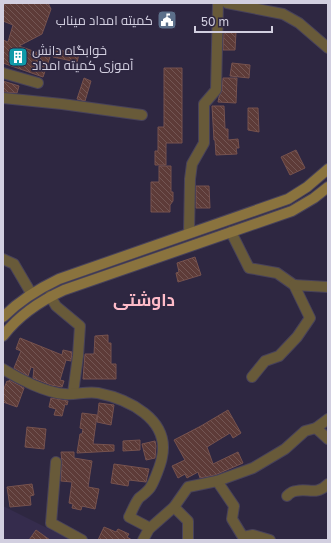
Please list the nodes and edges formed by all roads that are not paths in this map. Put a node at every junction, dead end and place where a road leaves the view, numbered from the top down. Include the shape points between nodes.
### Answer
1 (218, 3) edge
2 (227, 3) edge
3 (328, 48) edge
4 (3, 73) edge
5 (38, 83) dead end
6 (3, 98) edge
7 (142, 116) dead end
8 (328, 169) edge
9 (328, 187) edge
10 (231, 232) junction
11 (189, 233) junction
12 (3, 259) edge
13 (294, 285) junction
14 (328, 287) edge
15 (31, 294) junction
16 (50, 296) junction
17 (3, 317) edge
18 (3, 336) edge
19 (3, 370) edge
20 (252, 377) dead end
21 (73, 393) junction
22 (328, 419) edge
23 (316, 428) junction
24 (328, 439) edge
25 (56, 462) dead end
26 (217, 481) junction
27 (328, 484) edge
28 (286, 496) dead end
29 (174, 507) junction
30 (150, 528) junction
31 (242, 538) edge
32 (82, 540) edge
33 (143, 540) edge
34 (188, 540) edge
35 (270, 540) edge

1 - 11 street via 216,90 204,104 204,143 192,164
2 - 3 street via 283,14 299,23
4 - 5 street
6 - 7 street
8 - 11 street via 288,199
9 - 10 street via 292,211
10 - 13 street via 249,268 277,273
10 - 16 street
11 - 15 street via 59,279
12 - 15 street via 14,264
13 - 14 street
13 - 20 street via 310,318 279,356 265,361
15 - 17 street
16 - 18 street via 26,312
16 - 21 street via 56,306 80,326
19 - 21 street via 38,387 65,394
21 - 30 street via 99,393 130,404 146,413 156,425 162,439 162,456 149,490 138,500 129,517
22 - 23 street
23 - 24 street
23 - 26 street via 306,431 285,448 252,468
25 - 32 street via 51,523
26 - 29 street via 188,487
26 - 31 street via 234,506 232,519
27 - 28 street via 315,492 295,491
29 - 30 street
29 - 34 street via 188,521
30 - 33 street
31 - 35 street via 253,535

